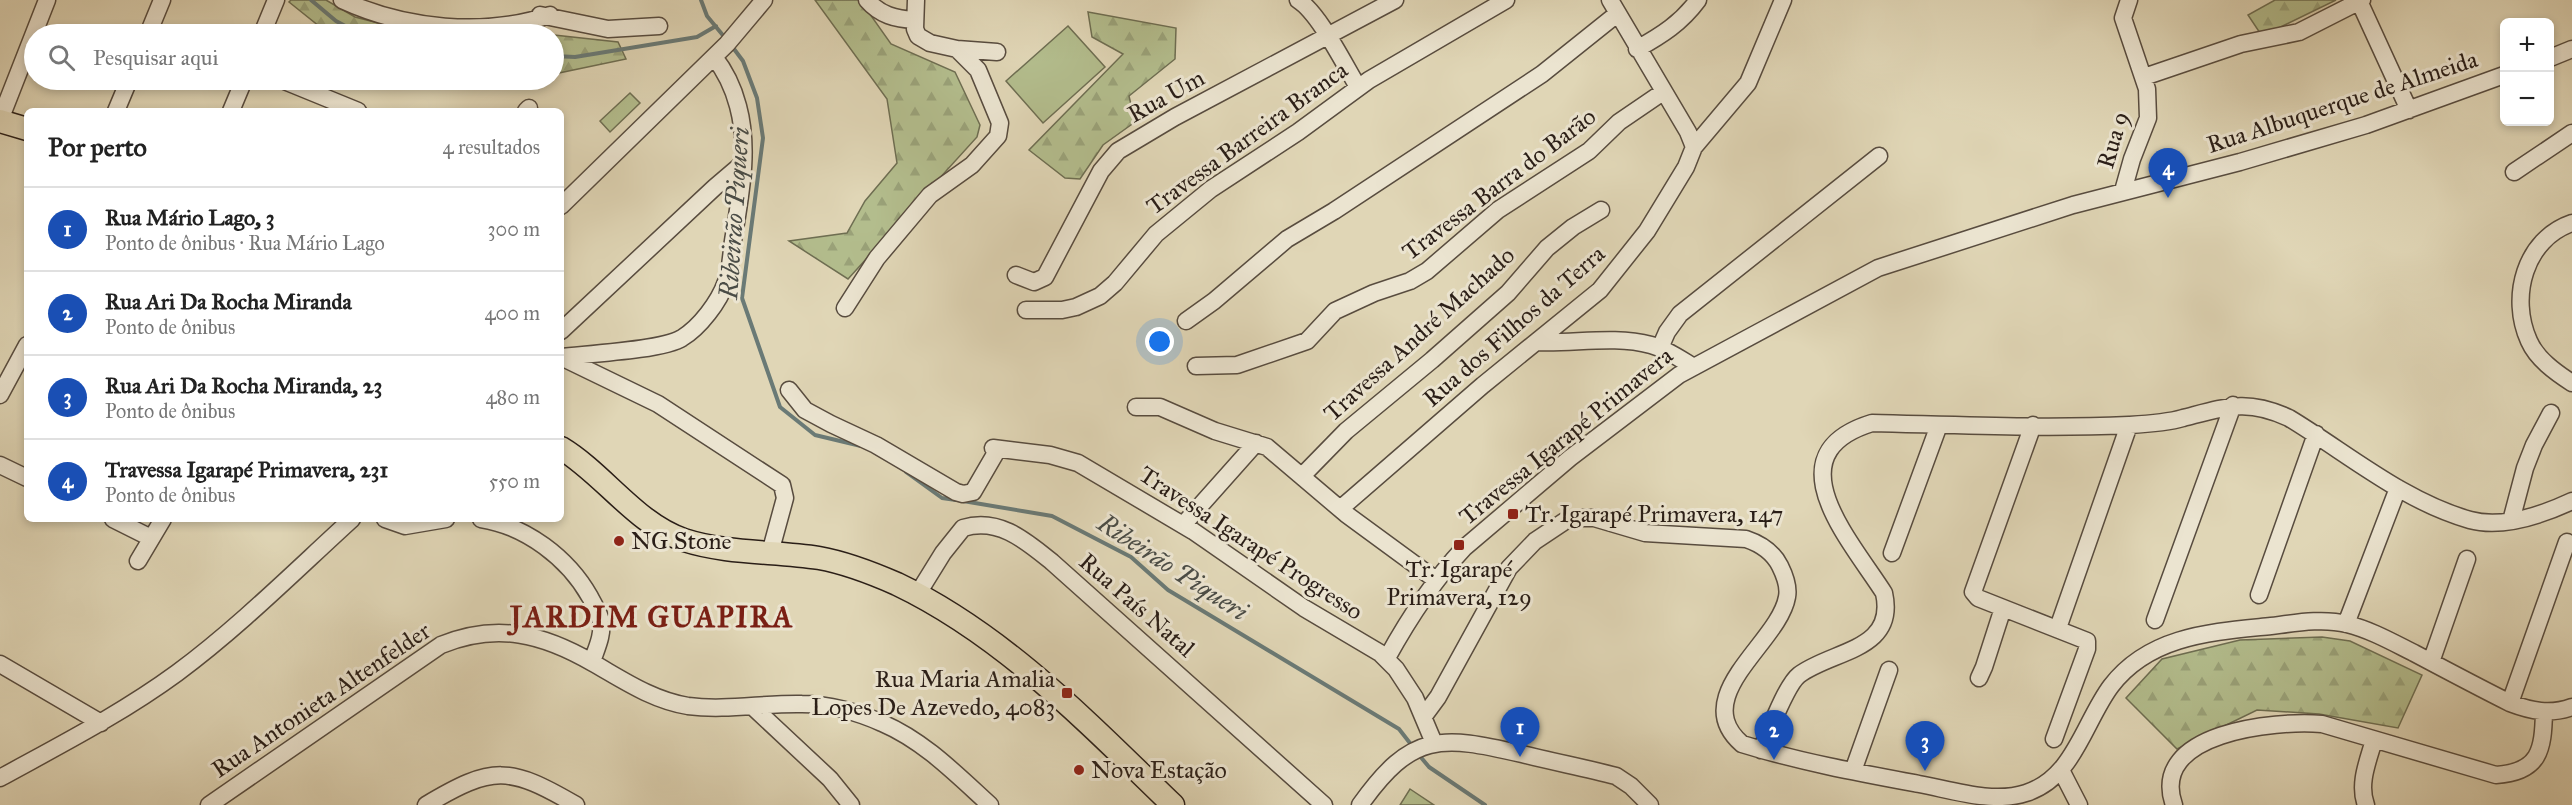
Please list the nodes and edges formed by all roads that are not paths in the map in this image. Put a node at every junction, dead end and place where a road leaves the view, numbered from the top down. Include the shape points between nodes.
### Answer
1 (48, 0) edge
2 (162, 0) edge
3 (276, 0) edge
4 (342, 0) edge
5 (764, 0) edge
6 (867, 0) edge
7 (916, 0) edge
8 (1298, 0) edge
9 (1395, 0) edge
10 (1506, 0) edge
11 (1698, 0) edge
12 (1783, 0) edge
13 (2129, 0) edge
14 (2360, 0) edge
15 (1614, 7) edge
16 (915, 20) junction
17 (38, 24) edge
18 (152, 24) edge
19 (266, 24) edge
20 (436, 24) edge
21 (513, 24) edge
22 (659, 26) dead end
23 (1328, 36) junction
24 (957, 49) junction
25 (1637, 49) junction
26 (2572, 49) edge
27 (997, 52) dead end
28 (717, 54) junction
29 (2554, 56) edge
30 (24, 60) edge
31 (2144, 77) junction
32 (2500, 77) edge
33 (1358, 87) junction
34 (125, 90) edge
35 (240, 90) edge
36 (307, 90) edge
37 (1663, 92) junction
38 (117, 108) edge
39 (232, 108) edge
40 (351, 108) edge
41 (2409, 110) junction
42 (0, 120) edge
43 (24, 128) edge
44 (2572, 133) edge
45 (1694, 147) junction
46 (1879, 156) dead end
47 (742, 164) junction
48 (2514, 172) dead end
49 (2123, 191) junction
50 (564, 203) edge
51 (1601, 210) dead end
52 (2572, 223) edge
53 (1016, 275) dead end
54 (845, 308) dead end
55 (1026, 310) dead end
56 (1186, 321) dead end
57 (564, 328) edge
58 (1536, 342) junction
59 (1660, 348) junction
60 (24, 350) edge
61 (564, 357) edge
62 (564, 358) edge
63 (1196, 366) dead end
64 (1692, 366) junction
65 (2572, 382) edge
66 (789, 390) dead end
67 (0, 394) edge
68 (2233, 405) junction
69 (1136, 407) dead end
70 (2552, 413) dead end
71 (1939, 425) junction
72 (2032, 425) junction
73 (2129, 425) junction
74 (2316, 434) junction
75 (1256, 443) junction
76 (564, 450) edge
77 (0, 465) edge
78 (1302, 476) junction
79 (24, 477) edge
80 (2398, 488) junction
81 (2572, 501) edge
82 (1340, 508) junction
83 (2511, 521) junction
84 (119, 522) edge
85 (161, 522) edge
86 (349, 522) edge
87 (395, 522) edge
88 (426, 522) edge
89 (492, 522) edge
90 (1183, 525) junction
91 (151, 538) junction
92 (2567, 542) dead end
93 (770, 553) junction
94 (1893, 554) dead end
95 (2467, 559) dead end
96 (138, 561) dead end
97 (1436, 580) junction
98 (917, 595) junction
99 (2259, 595) dead end
100 (2003, 608) junction
101 (2155, 620) dead end
102 (2346, 624) junction
103 (2058, 628) junction
104 (1387, 658) junction
105 (592, 662) junction
106 (2431, 662) junction
107 (0, 664) edge
108 (1890, 670) dead end
109 (1979, 678) dead end
110 (2510, 703) junction
111 (753, 707) junction
112 (2572, 707) edge
113 (2544, 712) junction
114 (1424, 716) junction
115 (101, 723) junction
116 (2054, 739) dead end
117 (2374, 740) junction
118 (1431, 744) junction
119 (1761, 750) junction
120 (2061, 770) junction
121 (1852, 771) junction
122 (0, 778) edge
123 (1976, 800) edge
124 (218, 803) edge
125 (426, 805) edge
126 (576, 805) edge
127 (851, 805) edge
128 (990, 805) edge
129 (1173, 805) edge
130 (1324, 805) edge
131 (1360, 805) edge
132 (1650, 805) edge
133 (2079, 805) edge
134 (2174, 805) edge
135 (2366, 805) edge

1 - 17 street
2 - 18 street
3 - 19 street
4 - 20 street via 365,10
5 - 28 street
6 - 16 street via 876,11 897,19
7 - 16 street
8 - 23 street
9 - 23 street, Rua Um
10 - 33 street, Travessa Barreira Branca
11 - 25 street via 1669,31
12 - 45 street, Rua dos Filhos da Terra via 1748,83
13 - 31 street, Rua 9 via 2123,18
14 - 31 street via 2299,32 2241,44
14 - 41 street
15 - 25 street
15 - 56 street via 1542,74 1281,243
16 - 24 street via 915,29 923,40
21 - 22 street via 550,15 608,29
23 - 33 street
23 - 53 street, Rua Um via 1118,151 1101,171 1045,277 1034,282
24 - 27 street
24 - 54 street via 978,70 1000,123 998,136 972,165 930,195 877,258
25 - 37 street
26 - 29 street
28 - 47 street via 738,108
28 - 50 street
30 - 42 street
31 - 49 street, Rua 9 via 2148,118
32 - 41 street, Rua Albuquerque de Almeida
33 - 55 street, Travessa Barreira Branca via 1178,215 1100,296 1062,310
34 - 38 street
35 - 39 street
36 - 40 street
37 - 45 street
37 - 63 street, Travessa Barra do Barão via 1619,122 1589,151 1498,210 1410,281 1335,311 1307,341 1237,365
41 - 49 street, Rua Albuquerque de Almeida via 2278,152
42 - 43 main road
44 - 48 street
45 - 58 street, Rua dos Filhos da Terra via 1670,195 1630,255 1600,290
46 - 59 street via 1680,314
47 - 57 street
47 - 61 street via 727,280 701,321 676,342
49 - 64 street, Travessa Igarapé Primavera via 1878,268
51 - 78 street, Travessa André Machado via 1547,248 1508,292 1346,430
52 - 65 street via 2561,226 2535,249 2526,266 2521,304 2529,342 2540,357
58 - 59 street via 1626,341
58 - 82 street, Rua dos Filhos da Terra
59 - 64 street
60 - 67 street
62 - 93 street via 658,404 782,485 785,498
64 - 97 street, Travessa Igarapé Primavera via 1547,477 1464,548
66 - 90 street, Travessa Igarapé Progresso via 805,410 876,445 956,492 973,492 996,449 1050,455 1078,463
68 - 73 street via 2182,418
68 - 74 street via 2270,409
68 - 101 street
69 - 75 street via 1160,407 1215,432
70 - 83 street via 2528,460
71 - 72 street
71 - 94 street
71 - 119 street via 1872,423 1840,437 1829,450 1821,482 1826,501 1884,593 1885,620 1880,630 1861,645 1792,682
72 - 73 street
72 - 100 street via 1973,592
73 - 103 street
74 - 80 street
74 - 99 street
75 - 78 street via 1267,447
75 - 90 street
76 - 93 main road via 672,535 702,544
77 - 79 street
78 - 82 street
80 - 83 street via 2470,520
80 - 102 street
81 - 83 street via 2548,513
82 - 97 street
84 - 91 street
85 - 91 street
86 - 115 street via 207,650
87 - 88 street
89 - 105 street via 547,548 573,572 601,620
90 - 104 street, Travessa Igarapé Progresso via 1304,608
91 - 96 street
92 - 110 street
93 - 98 main road via 849,565
95 - 106 street
97 - 104 street, Travessa Igarapé Primavera
98 - 129 main road via 1018,662
98 - 130 street, Rua País Natal via 963,528 991,525 1014,534 1061,570
100 - 103 street
100 - 109 street
102 - 106 street
102 - 120 street via 2299,623 2200,634 2150,653 2132,664 2113,684
103 - 116 street via 2088,643
104 - 114 street, Travessa Igarapé Progresso
105 - 111 street, Rua Antonieta Altenfelder via 630,685 687,706
105 - 124 street, Rua Antonieta Altenfelder via 551,641 523,634 464,635 417,660
106 - 110 street
107 - 115 street
108 - 121 street
110 - 113 street
111 - 127 street via 830,779
111 - 128 street, Rua Antonieta Altenfelder via 803,704 848,711 882,723 931,751
112 - 113 street
113 - 117 street via 2540,751 2523,770 2511,774 2496,775
114 - 118 street, Travessa Igarapé Progresso
114 - 119 street via 1522,551 1565,521 1594,518 1645,533 1746,539 1757,542 1776,559 1785,577 1785,606 1741,668 1726,699 1725,715 1734,736 1742,744
115 - 122 street
117 - 134 street via 2322,724 2297,722 2250,727 2186,752 2178,762 2170,788
117 - 135 street via 2362,792
118 - 131 street via 1402,757
118 - 132 street via 1456,741 1485,746 1616,776
119 - 121 street
120 - 123 street via 2027,793
120 - 133 street
121 - 123 street
125 - 126 street via 460,784 504,774 534,782

